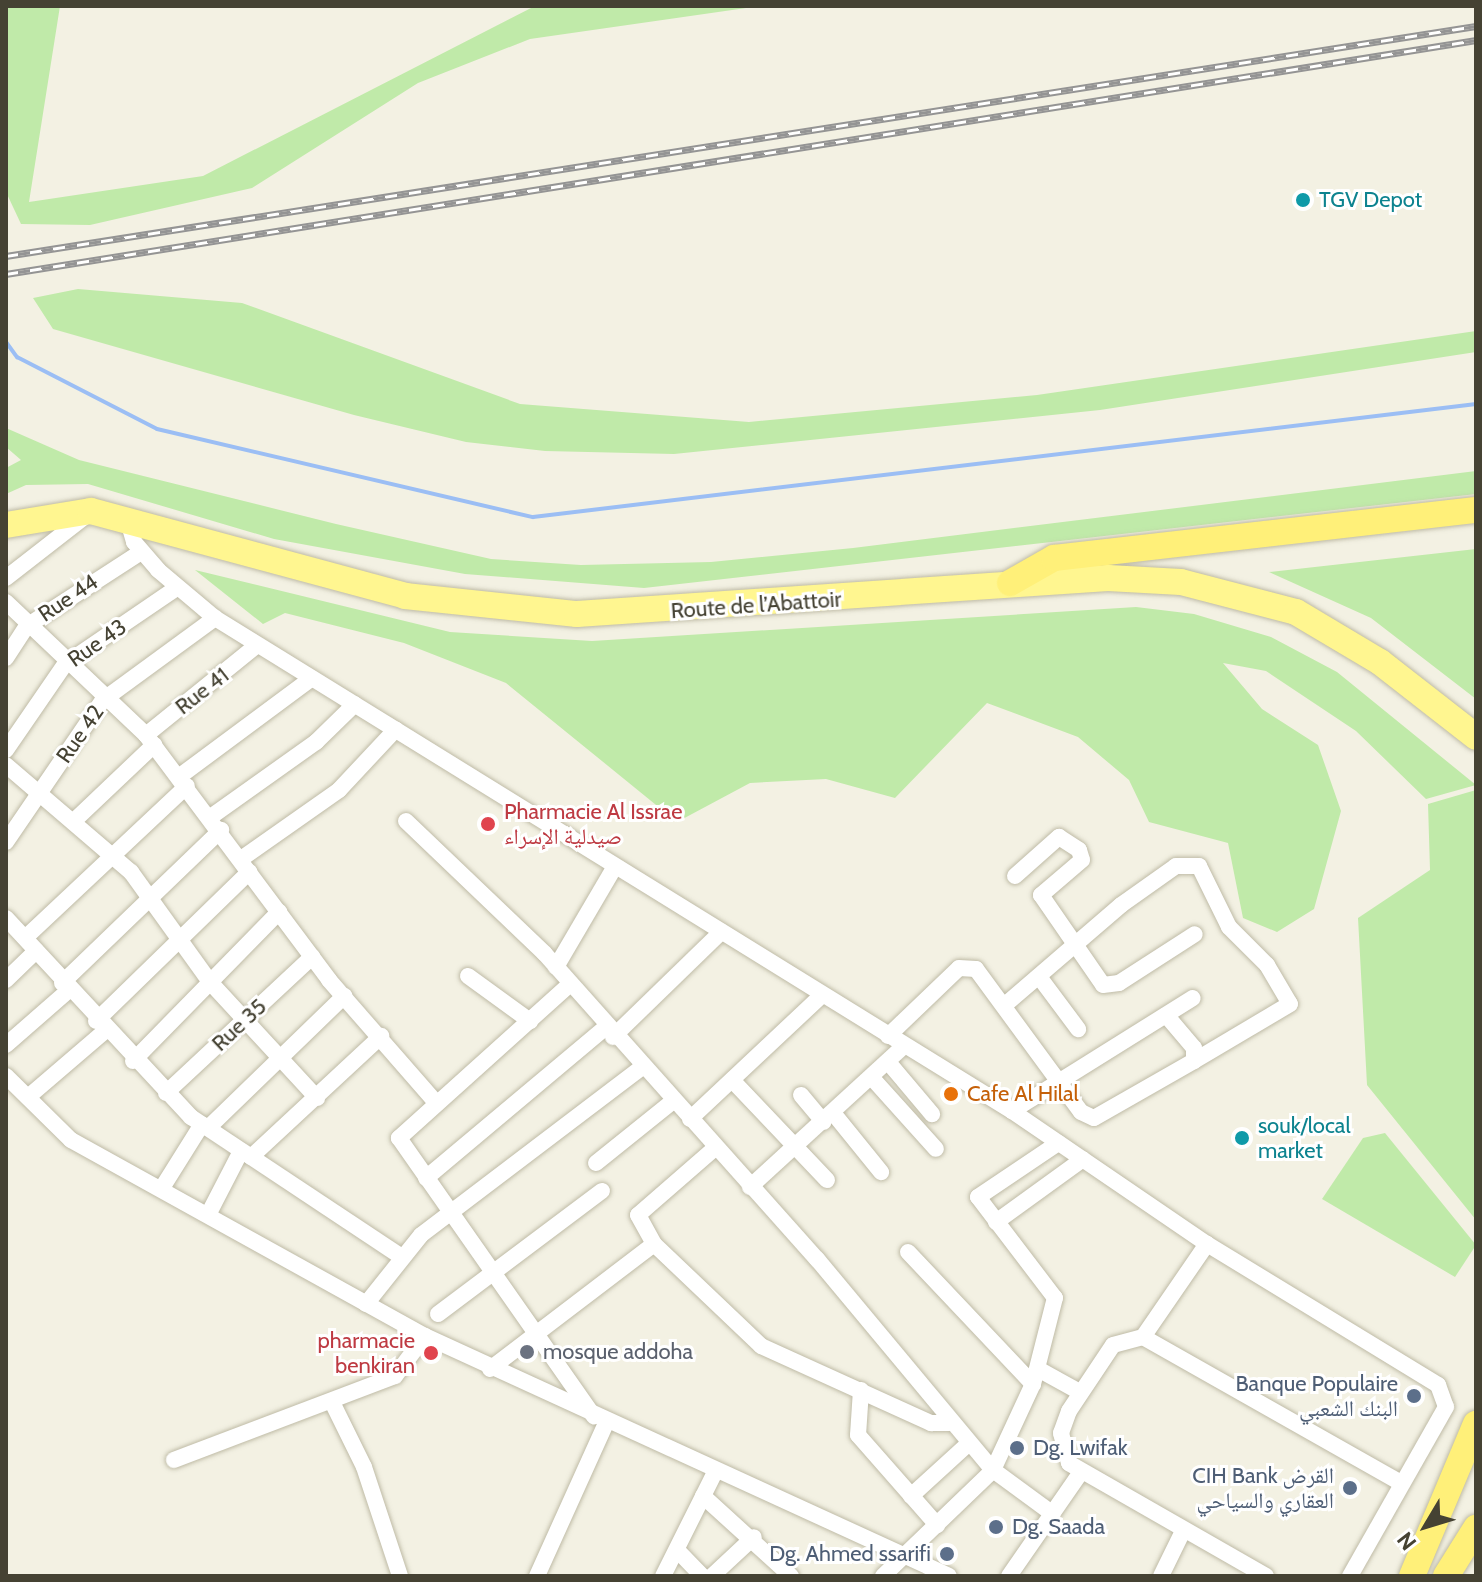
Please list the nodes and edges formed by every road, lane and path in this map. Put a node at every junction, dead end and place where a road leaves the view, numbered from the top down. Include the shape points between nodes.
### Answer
1 (1476, 510) edge
2 (91, 511) junction
3 (128, 521) junction
4 (6, 525) edge
5 (141, 552) junction
6 (6, 578) edge
7 (1010, 583) junction
8 (175, 589) junction
9 (6, 602) edge
10 (215, 618) junction
11 (27, 626) junction
12 (257, 645) junction
13 (6, 658) edge
14 (65, 664) junction
15 (312, 678) junction
16 (103, 700) junction
17 (355, 704) junction
18 (396, 729) junction
19 (1476, 737) edge
20 (150, 740) junction
21 (6, 750) edge
22 (6, 765) edge
23 (184, 781) junction
24 (41, 791) junction
25 (76, 819) junction
26 (406, 821) dead end
27 (216, 823) junction
28 (6, 842) edge
29 (115, 854) junction
30 (245, 866) junction
31 (614, 868) junction
32 (1015, 876) dead end
33 (150, 892) junction
34 (279, 912) junction
35 (6, 918) edge
36 (721, 932) junction
37 (1195, 934) dead end
38 (181, 938) junction
39 (1073, 939) junction
40 (31, 945) junction
41 (312, 957) junction
42 (556, 967) junction
43 (468, 976) dead end
44 (1040, 978) junction
45 (6, 980) edge
46 (210, 982) junction
47 (569, 985) junction
48 (65, 987) junction
49 (822, 995) junction
50 (344, 996) junction
51 (1193, 998) dead end
52 (1006, 1004) junction
53 (1166, 1015) junction
54 (245, 1019) junction
55 (530, 1021) junction
56 (101, 1026) junction
57 (1078, 1029) dead end
58 (893, 1031) junction
59 (609, 1033) junction
60 (381, 1036) junction
61 (6, 1045) edge
62 (904, 1046) junction
63 (278, 1059) junction
64 (133, 1061) junction
65 (1194, 1061) junction
66 (889, 1063) junction
67 (642, 1067) junction
68 (7, 1077) edge
69 (873, 1079) junction
70 (732, 1080) junction
71 (1060, 1081) junction
72 (166, 1093) junction
73 (801, 1095) dead end
74 (28, 1097) junction
75 (317, 1098) junction
76 (673, 1101) junction
77 (437, 1104) junction
78 (1012, 1111) junction
79 (932, 1114) dead end
80 (829, 1118) junction
81 (690, 1119) junction
82 (205, 1126) junction
83 (1058, 1143) junction
84 (799, 1145) junction
85 (715, 1148) junction
86 (936, 1149) dead end
87 (246, 1154) junction
88 (1083, 1159) junction
89 (596, 1163) dead end
90 (881, 1172) dead end
91 (426, 1178) junction
92 (827, 1180) dead end
93 (750, 1187) junction
94 (162, 1188) junction
95 (602, 1191) dead end
96 (451, 1211) junction
97 (209, 1213) junction
98 (996, 1222) junction
99 (654, 1244) junction
100 (1207, 1244) junction
101 (908, 1252) dead end
102 (399, 1255) junction
103 (494, 1272) junction
104 (366, 1304) junction
105 (438, 1314) dead end
106 (536, 1330) junction
107 (425, 1336) junction
108 (1143, 1337) junction
109 (490, 1369) junction
110 (1035, 1376) junction
111 (861, 1390) junction
112 (1078, 1391) junction
113 (333, 1404) junction
114 (600, 1420) junction
115 (949, 1423) junction
116 (1476, 1424) edge
117 (968, 1444) junction
118 (174, 1460) dead end
119 (1476, 1467) edge
120 (993, 1470) junction
121 (715, 1472) junction
122 (1079, 1475) junction
123 (1401, 1483) junction
124 (703, 1496) junction
125 (911, 1496) junction
126 (1053, 1514) junction
127 (937, 1525) junction
128 (1476, 1528) edge
129 (1183, 1531) junction
130 (754, 1537) junction
131 (677, 1550) junction
132 (905, 1557) junction
133 (400, 1576) edge
134 (537, 1576) edge
135 (663, 1576) edge
136 (702, 1576) edge
137 (712, 1576) edge
138 (791, 1576) edge
139 (883, 1576) edge
140 (949, 1576) edge
141 (1009, 1576) edge
142 (1161, 1576) edge
143 (1266, 1576) edge
144 (1350, 1576) edge
145 (1413, 1576) edge
146 (1446, 1576) edge

1 - 7 highway via 1054,558
2 - 3 main road, Route de l’Abattoir
2 - 4 main road, Route de l’Abattoir
2 - 6 street
3 - 5 street
3 - 7 main road, Route de l’Abattoir via 405,596 577,614
5 - 8 street
5 - 11 street, Rue 44
7 - 19 main road, Route de l’Abattoir via 1108,578 1247,595 1337,635
8 - 10 street
8 - 14 street, Rue 43
9 - 11 street
10 - 12 street
10 - 16 street, Rue 42
11 - 13 street, Rue 44
11 - 14 street
12 - 15 street
12 - 20 street, Rue 41
14 - 16 street
14 - 21 street, Rue 43
15 - 17 street
15 - 23 street
16 - 20 street
16 - 24 street, Rue 42
17 - 18 street
17 - 27 street
18 - 30 street via 339,790
18 - 31 street
20 - 23 street
20 - 25 street, Rue 41
22 - 24 street
23 - 27 street
23 - 29 street
24 - 25 street
24 - 28 street, Rue 42
25 - 29 street
26 - 42 street
27 - 30 street
27 - 33 street
29 - 33 street
29 - 40 street
30 - 34 street
30 - 38 street
31 - 36 street
31 - 42 street
32 - 39 street via 1067,836 1082,860 1041,895
33 - 38 street
33 - 48 street
34 - 41 street
34 - 46 street
35 - 40 street
36 - 49 street
36 - 59 street
37 - 39 street via 1106,985
38 - 46 street
38 - 56 street
39 - 44 street
39 - 65 street via 1176,866 1199,866 1229,927 1267,965 1290,1004
40 - 45 street
40 - 48 street
41 - 50 street
41 - 54 street, Rue 35
42 - 47 street
43 - 55 street
44 - 52 street
44 - 57 street
46 - 54 street
46 - 64 street
47 - 55 street
47 - 59 street
48 - 56 street
48 - 61 street
49 - 58 street
49 - 70 street
50 - 60 street
50 - 63 street
51 - 53 street
52 - 58 street via 981,972 965,966
52 - 71 street
53 - 65 street via 1194,1048
53 - 71 street
54 - 63 street
54 - 72 street, Rue 35
55 - 77 street
56 - 64 street
56 - 74 street
58 - 62 street
59 - 67 street
59 - 91 street
60 - 75 street
60 - 77 street
62 - 66 street
62 - 78 street
63 - 75 street
63 - 82 street
64 - 72 street
65 - 71 street via 1094,1118 1081,1112
66 - 69 street
66 - 79 street
67 - 76 street
67 - 96 street
68 - 74 street
69 - 80 street
69 - 86 street
70 - 81 street
70 - 84 street
71 - 78 street
72 - 82 street
73 - 80 street
74 - 94 street via 71,1140
75 - 87 street
76 - 81 street
76 - 89 street
77 - 91 street via 399,1138
78 - 83 street
80 - 84 street
80 - 90 street
81 - 85 street
82 - 87 street
82 - 94 street
83 - 88 street
83 - 98 street via 980,1194
84 - 92 street
84 - 93 street
85 - 93 street
85 - 99 street via 638,1215
87 - 97 street
87 - 102 street
88 - 98 street
88 - 100 street
91 - 96 street
93 - 115 street
94 - 97 street
95 - 103 street
96 - 102 street
96 - 103 street
97 - 104 street
98 - 110 street via 1055,1298
99 - 106 street
99 - 111 street via 747,1337
100 - 108 street
100 - 123 street via 1446,1394 1446,1407
101 - 110 street
102 - 104 street
103 - 105 street
103 - 106 street
104 - 107 street
106 - 109 street
106 - 114 street
107 - 109 street
107 - 113 street via 405,1369
108 - 112 street via 1113,1345
108 - 123 street
109 - 114 street
110 - 112 street
110 - 120 street
111 - 115 street via 931,1423
111 - 125 street via 858,1435
112 - 122 street via 1061,1433
113 - 118 street
113 - 133 street via 364,1467
114 - 121 street
114 - 134 street
115 - 117 street
116 - 145 highway
117 - 120 street
117 - 125 street
119 - 145 highway
120 - 126 street
120 - 127 street
121 - 124 street
121 - 132 street
122 - 126 street
122 - 129 street
123 - 144 street
124 - 130 street
124 - 131 street
125 - 127 street
126 - 141 street
127 - 132 street
128 - 146 highway
129 - 142 street
129 - 143 street
130 - 137 street
130 - 138 street
131 - 135 street
131 - 136 street
132 - 139 street
132 - 140 street

